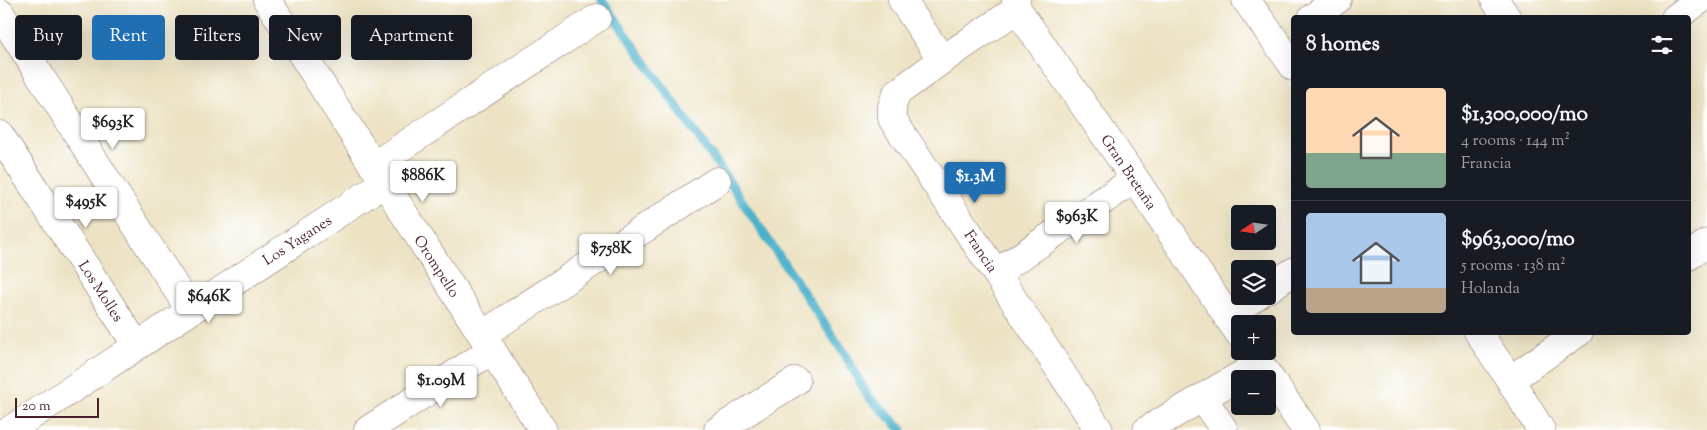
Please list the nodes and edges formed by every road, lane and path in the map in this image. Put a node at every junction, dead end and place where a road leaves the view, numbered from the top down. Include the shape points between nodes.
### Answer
1 (267, 0) edge
2 (902, 0) edge
3 (1246, 0) edge
4 (1337, 0) edge
5 (1495, 0) edge
6 (1700, 0) edge
7 (1016, 4) edge
8 (0, 13) edge
9 (1316, 15) edge
10 (1505, 15) edge
11 (1679, 15) edge
12 (597, 18) dead end
13 (1285, 36) edge
14 (1291, 57) edge
15 (942, 60) junction
16 (0, 135) edge
17 (379, 174) junction
18 (1135, 179) junction
19 (717, 181) dead end
20 (1707, 243) edge
21 (1691, 255) edge
22 (996, 273) junction
23 (1291, 273) edge
24 (1276, 283) edge
25 (1249, 305) edge
26 (190, 310) junction
27 (1241, 315) edge
28 (1231, 323) edge
29 (1480, 335) edge
30 (1575, 335) edge
31 (487, 342) junction
32 (137, 346) junction
33 (1253, 360) edge
34 (1257, 360) edge
35 (796, 380) dead end
36 (1510, 380) junction
37 (1202, 398) junction
38 (10, 430) edge
39 (368, 430) edge
40 (543, 430) edge
41 (718, 430) edge
42 (1099, 430) edge
43 (1147, 430) edge
44 (1224, 430) edge
45 (1306, 430) edge
46 (1541, 430) edge

1 - 17 street, Orompello
2 - 15 street
3 - 13 street
4 - 9 street
5 - 10 street
6 - 11 street
7 - 15 street, Francia
7 - 18 street, Gran Bretaña
8 - 26 street
12 - 17 street, Los Yaganes
13 - 14 street
15 - 22 street, Francia via 897,92 892,119
16 - 32 street, Los Molles
17 - 26 street, Los Yaganes
17 - 31 street, Orompello
18 - 22 street
18 - 28 street, Gran Bretaña
19 - 31 street
20 - 21 street
22 - 42 street, Francia
23 - 24 street
25 - 27 street
26 - 32 street, Los Yaganes
29 - 36 street
30 - 36 street
31 - 39 street
31 - 40 street, Orompello
32 - 38 street, Los Yaganes
33 - 37 street
34 - 45 street
35 - 41 street
36 - 46 street
37 - 43 street
37 - 44 street

